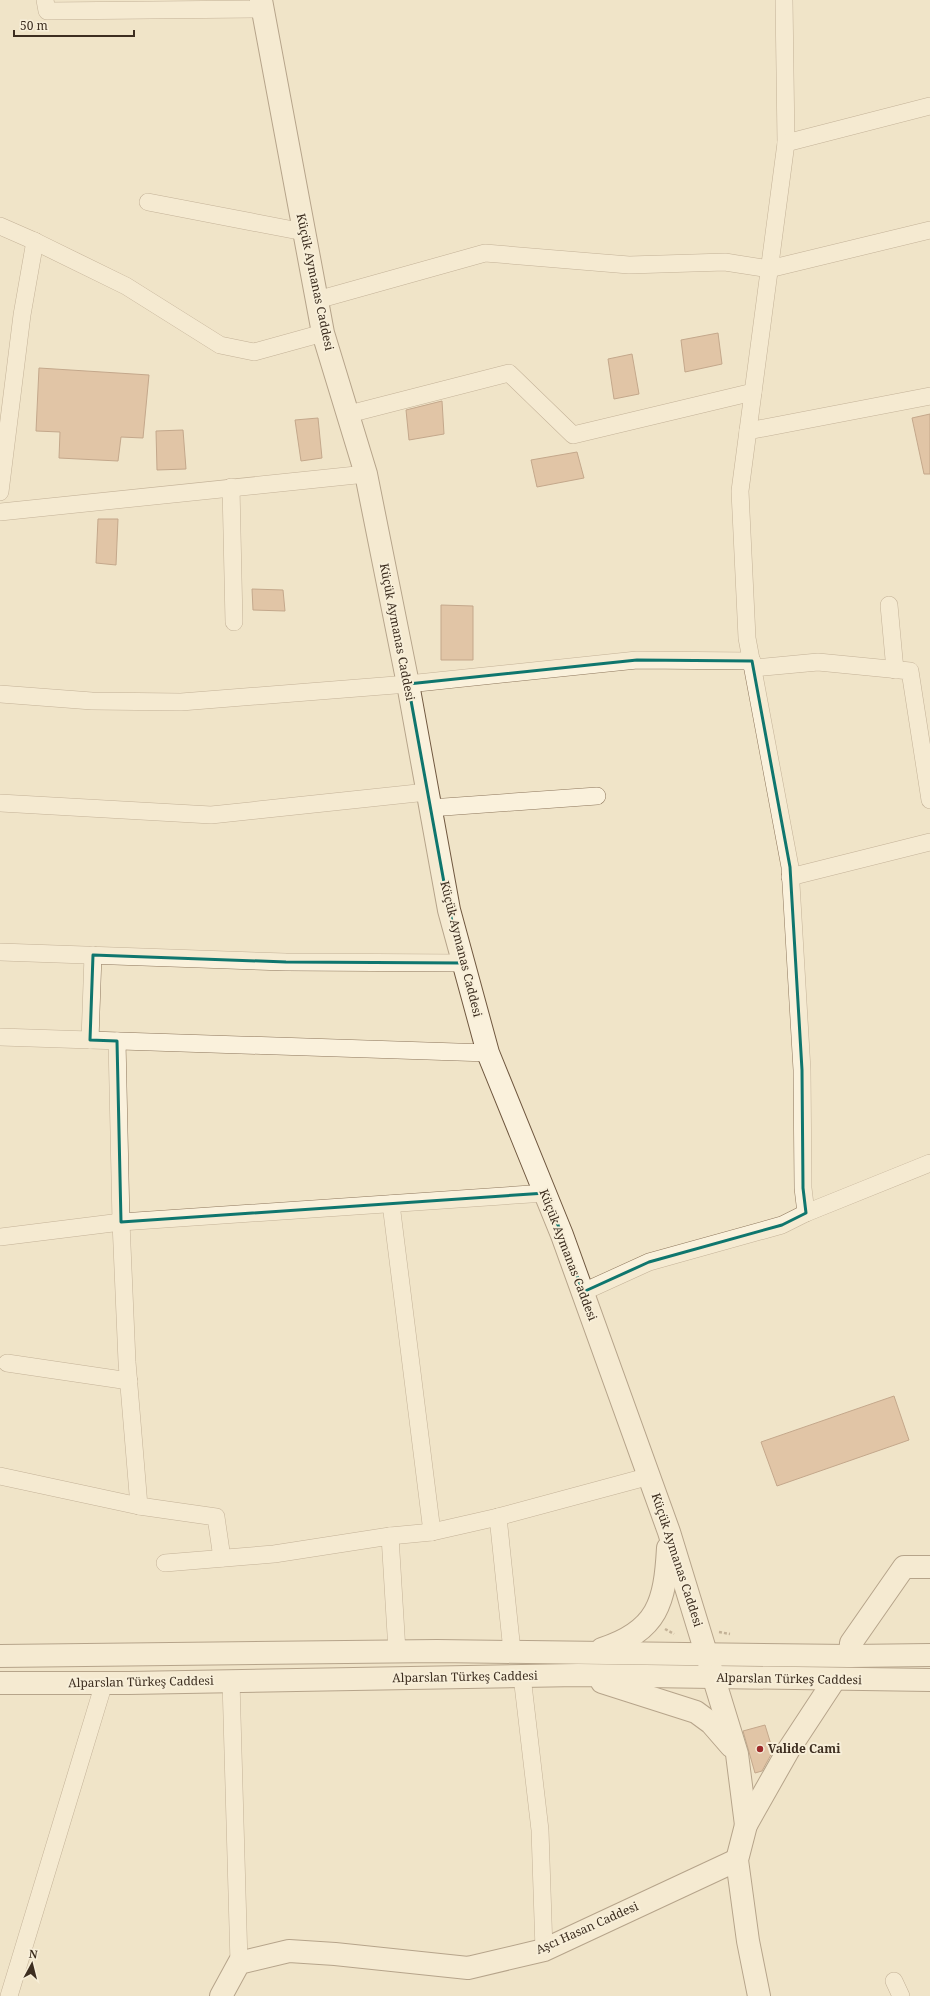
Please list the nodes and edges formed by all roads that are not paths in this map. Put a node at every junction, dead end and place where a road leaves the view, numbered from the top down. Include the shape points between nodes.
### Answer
1 (45, 0) edge
2 (784, 0) edge
3 (262, 4) edge
4 (930, 106) edge
5 (786, 143) junction
6 (148, 202) dead end
7 (0, 226) edge
8 (930, 230) edge
9 (304, 232) junction
10 (35, 241) junction
11 (769, 269) junction
12 (317, 300) junction
13 (323, 333) junction
14 (753, 392) junction
15 (930, 396) edge
16 (349, 414) junction
17 (748, 430) junction
18 (366, 474) junction
19 (231, 487) junction
20 (0, 492) edge
21 (0, 512) edge
22 (889, 605) dead end
23 (234, 622) dead end
24 (752, 664) junction
25 (895, 670) junction
26 (408, 684) junction
27 (0, 694) edge
28 (927, 762) edge
29 (597, 796) dead end
30 (429, 800) junction
31 (930, 800) edge
32 (0, 803) edge
33 (930, 842) edge
34 (790, 877) junction
35 (0, 952) edge
36 (93, 955) junction
37 (463, 963) junction
38 (0, 1037) edge
39 (90, 1040) junction
40 (117, 1041) junction
41 (488, 1053) junction
42 (930, 1164) edge
43 (546, 1193) junction
44 (391, 1204) junction
45 (806, 1213) junction
46 (121, 1222) junction
47 (0, 1237) edge
48 (583, 1292) junction
49 (7, 1363) dead end
50 (129, 1381) junction
51 (0, 1476) edge
52 (650, 1476) junction
53 (139, 1506) junction
54 (498, 1517) junction
55 (432, 1532) junction
56 (669, 1532) junction
57 (390, 1536) junction
58 (222, 1558) junction
59 (165, 1563) dead end
60 (930, 1567) edge
61 (397, 1651) junction
62 (512, 1651) junction
63 (592, 1652) junction
64 (706, 1654) junction
65 (930, 1655) edge
66 (0, 1656) edge
67 (850, 1656) junction
68 (578, 1674) junction
69 (522, 1676) junction
70 (713, 1678) junction
71 (835, 1680) junction
72 (930, 1680) edge
73 (231, 1681) junction
74 (0, 1683) edge
75 (104, 1683) junction
76 (737, 1754) junction
77 (746, 1825) junction
78 (737, 1860) junction
79 (544, 1950) junction
80 (238, 1963) junction
81 (9, 1996) edge
82 (221, 1996) edge
83 (759, 1996) edge

1 - 3 street via 47,11
2 - 5 street
3 - 9 street, Küçük Aymanas Caddesi
4 - 5 street
5 - 11 street
6 - 9 street
7 - 10 street
8 - 11 street
9 - 12 street, Küçük Aymanas Caddesi
10 - 13 street via 126,286 220,345 254,352
10 - 20 street via 21,322
11 - 12 street via 726,262 629,264 485,253
11 - 14 street
12 - 13 street, Küçük Aymanas Caddesi
13 - 16 street, Küçük Aymanas Caddesi
14 - 16 street via 573,435 509,373
14 - 17 street
15 - 17 street
16 - 18 street, Küçük Aymanas Caddesi
17 - 24 street via 740,491 748,638
18 - 19 street
18 - 26 street, Küçük Aymanas Caddesi
19 - 21 street
19 - 23 street
22 - 25 street
24 - 25 street via 818,662
24 - 26 street via 637,660
24 - 34 street
25 - 28 street via 910,671
26 - 27 street via 181,702 92,701
26 - 30 street, Küçük Aymanas Caddesi
28 - 31 street
29 - 30 street
30 - 32 street via 211,815
30 - 37 street, Küçük Aymanas Caddesi via 449,910
33 - 34 street
34 - 45 street via 802,1070 802,1188
35 - 36 street
36 - 37 street via 286,962
36 - 39 street
37 - 41 street, Küçük Aymanas Caddesi
38 - 39 street
39 - 40 street
40 - 41 street
40 - 46 street
41 - 43 street, Küçük Aymanas Caddesi
42 - 45 street
43 - 44 street
43 - 48 street, Küçük Aymanas Caddesi
44 - 46 street
44 - 55 street
45 - 48 street via 782,1225 649,1262
46 - 47 street
46 - 50 street
48 - 52 street, Küçük Aymanas Caddesi
49 - 50 street
50 - 53 street
51 - 53 street
52 - 54 street
52 - 56 street, Küçük Aymanas Caddesi
53 - 58 street via 216,1517
54 - 55 street
54 - 62 street
55 - 57 street
56 - 63 street via 667,1576 658,1606 647,1626 619,1643
56 - 64 street, Küçük Aymanas Caddesi
57 - 58 street via 274,1554
57 - 61 street
58 - 59 street
60 - 67 street via 904,1567 852,1643
61 - 62 street, Alparslan Türkeş Caddesi
61 - 66 street, Alparslan Türkeş Caddesi
62 - 63 street, Alparslan Türkeş Caddesi
63 - 64 street, Alparslan Türkeş Caddesi
64 - 67 street, Alparslan Türkeş Caddesi
64 - 70 street, Küçük Aymanas Caddesi
65 - 67 street, Alparslan Türkeş Caddesi
68 - 69 street, Alparslan Türkeş Caddesi
68 - 70 street, Alparslan Türkeş Caddesi
68 - 76 street via 696,1712 711,1723
69 - 73 street, Alparslan Türkeş Caddesi
69 - 79 street via 540,1830
70 - 71 street, Alparslan Türkeş Caddesi
70 - 76 street, Küçük Aymanas Caddesi
71 - 72 street, Alparslan Türkeş Caddesi
71 - 77 street via 790,1749
73 - 75 street, Alparslan Türkeş Caddesi
73 - 80 street
74 - 75 street, Alparslan Türkeş Caddesi
75 - 81 street
76 - 77 street, Küçük Aymanas Caddesi
77 - 78 street
78 - 79 street, Aşcı Hasan Caddesi
78 - 83 street via 748,1941
79 - 80 street, Aşcı Hasan Caddesi via 468,1968 288,1951
80 - 82 street

